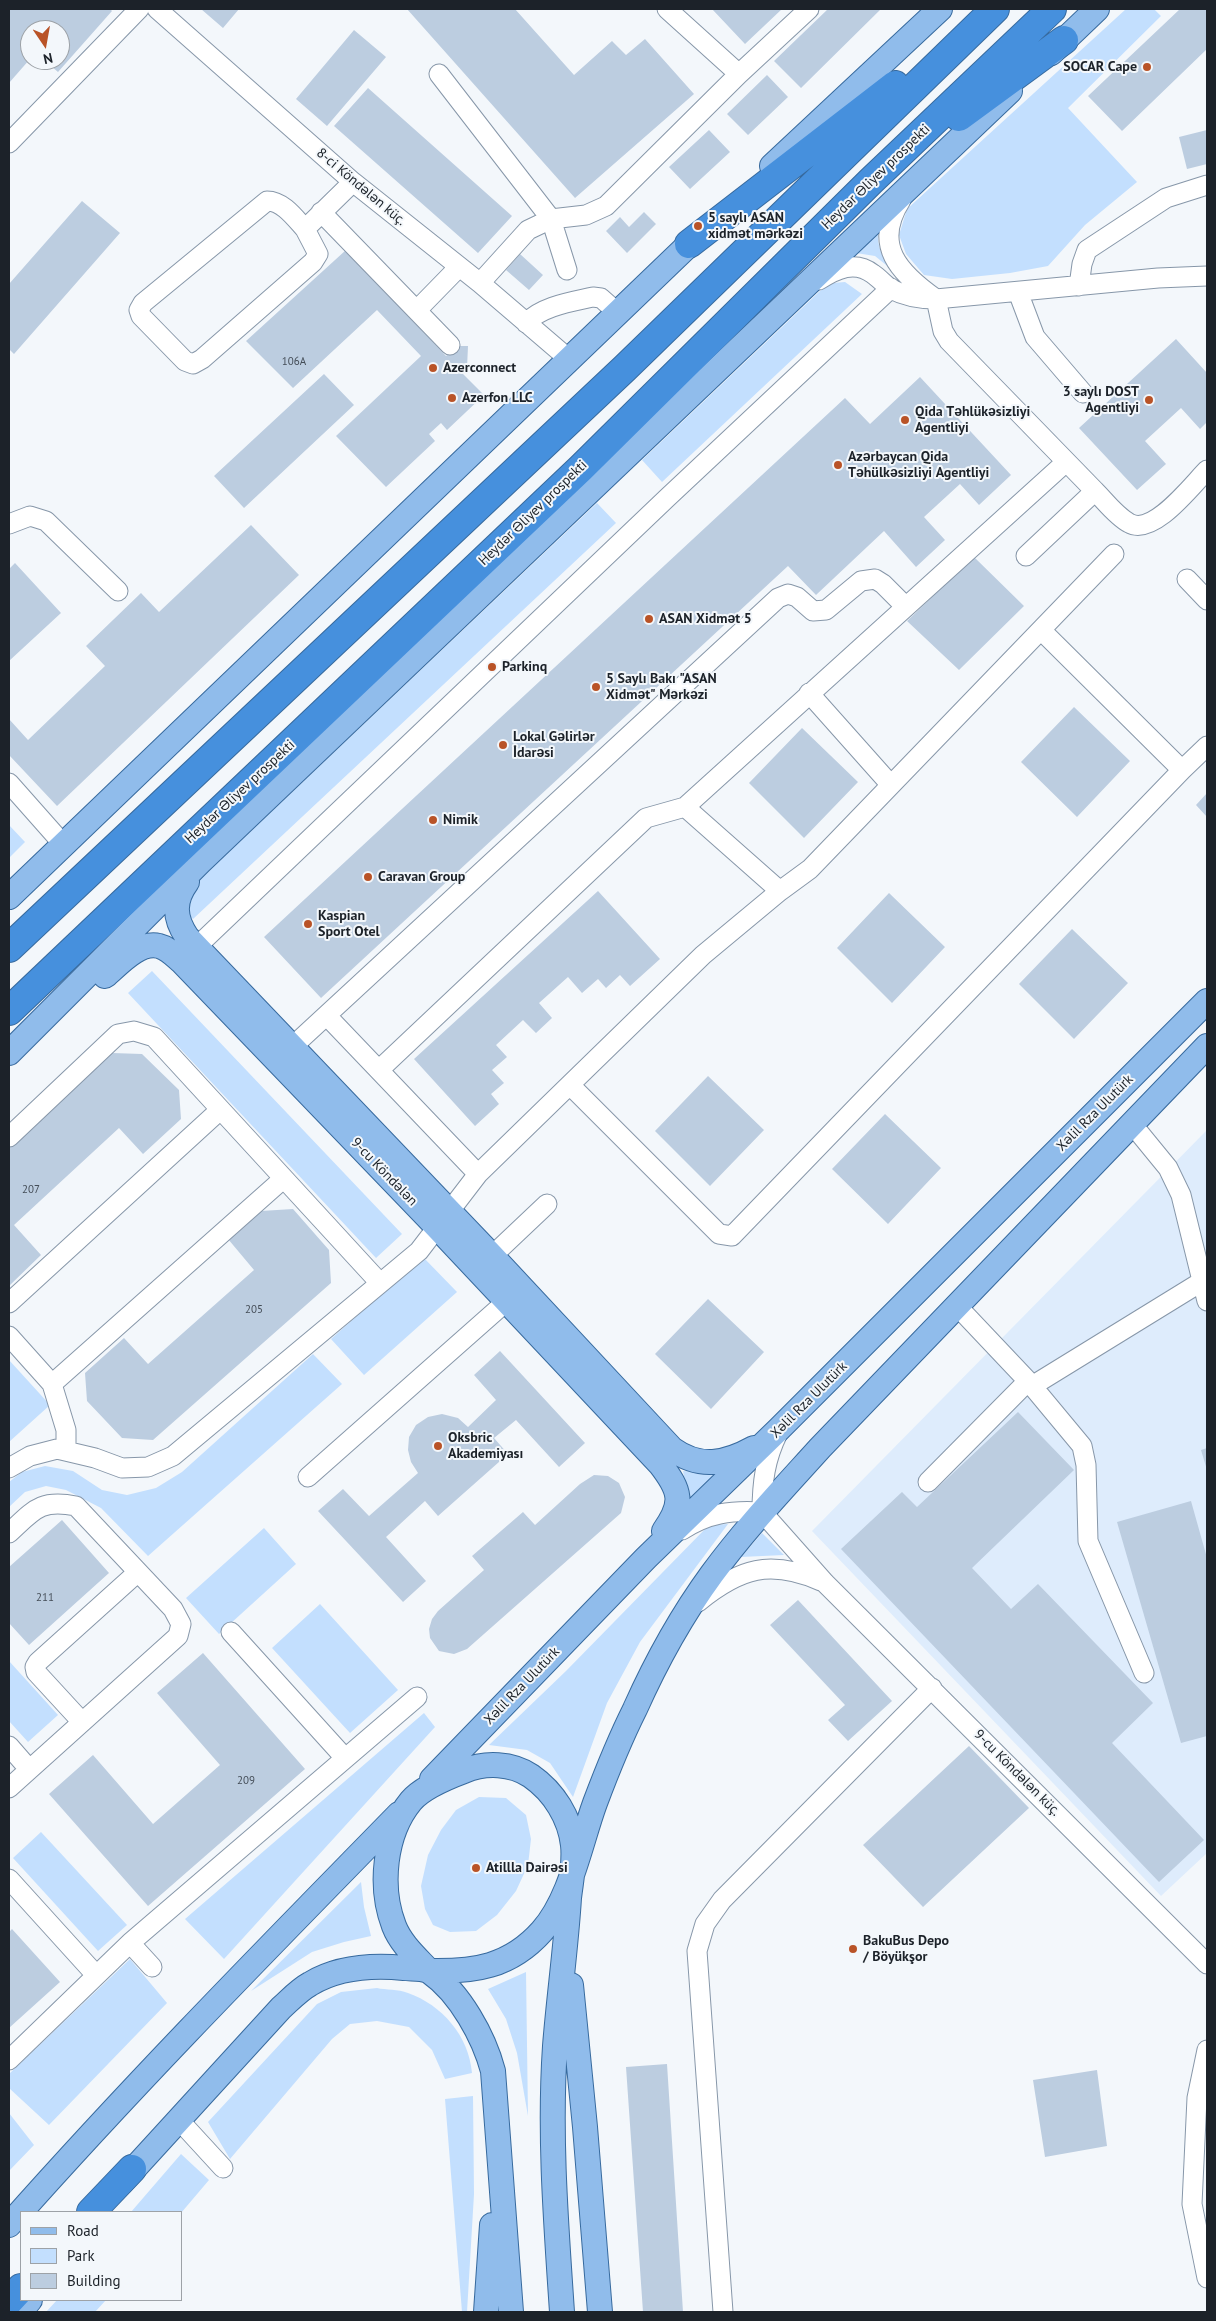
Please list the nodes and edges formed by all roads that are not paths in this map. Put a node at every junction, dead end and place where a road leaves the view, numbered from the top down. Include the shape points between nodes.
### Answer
1 (139, 9) edge
2 (157, 9) edge
3 (667, 9) edge
4 (809, 9) edge
5 (940, 9) edge
6 (994, 9) edge
7 (1052, 9) edge
8 (1097, 9) edge
9 (1064, 40) junction
10 (439, 74) dead end
11 (740, 74) junction
12 (9, 143) edge
13 (870, 181) junction
14 (353, 182) junction
15 (912, 185) junction
16 (1207, 185) edge
17 (321, 212) junction
18 (551, 219) junction
19 (305, 229) junction
20 (689, 244) junction
21 (459, 267) junction
22 (567, 270) dead end
23 (1207, 276) edge
24 (480, 283) junction
25 (1079, 286) junction
26 (890, 288) junction
27 (1018, 292) junction
28 (796, 295) junction
29 (936, 299) junction
30 (417, 310) junction
31 (618, 313) junction
32 (526, 323) junction
33 (450, 345) dead end
34 (570, 360) junction
35 (1083, 393) dead end
36 (1066, 462) junction
37 (1207, 470) edge
38 (1095, 491) junction
39 (9, 524) edge
40 (1114, 554) dead end
41 (1026, 556) dead end
42 (1187, 579) dead end
43 (118, 591) dead end
44 (1207, 600) edge
45 (905, 606) junction
46 (1041, 630) junction
47 (809, 694) junction
48 (1207, 746) edge
49 (1182, 770) junction
50 (9, 782) edge
51 (890, 784) junction
52 (685, 807) junction
53 (63, 844) junction
54 (202, 861) junction
55 (780, 891) junction
56 (9, 897) edge
57 (9, 948) edge
58 (189, 955) junction
59 (1207, 1001) edge
60 (9, 1011) edge
61 (327, 1016) junction
62 (1207, 1046) edge
63 (292, 1047) junction
64 (9, 1053) edge
65 (9, 1057) edge
66 (380, 1069) junction
67 (570, 1085) junction
68 (220, 1110) junction
69 (1132, 1124) junction
70 (9, 1137) edge
71 (478, 1174) junction
72 (283, 1179) junction
73 (547, 1204) dead end
74 (443, 1219) junction
75 (492, 1256) junction
76 (1201, 1282) junction
77 (380, 1283) junction
78 (507, 1301) junction
79 (1207, 1301) edge
80 (9, 1303) edge
81 (958, 1307) junction
82 (9, 1336) edge
83 (52, 1384) junction
84 (1030, 1384) junction
85 (780, 1429) junction
86 (66, 1451) junction
87 (9, 1468) edge
88 (308, 1477) dead end
89 (928, 1482) dead end
90 (762, 1512) junction
91 (9, 1533) edge
92 (789, 1542) junction
93 (646, 1558) junction
94 (778, 1568) junction
95 (138, 1572) junction
96 (825, 1583) junction
97 (687, 1611) junction
98 (231, 1632) dead end
99 (1144, 1673) dead end
100 (932, 1688) junction
101 (417, 1697) dead end
102 (82, 1722) junction
103 (9, 1746) edge
104 (346, 1758) junction
105 (29, 1769) junction
106 (9, 1788) edge
107 (412, 1800) junction
108 (571, 1876) junction
109 (9, 1879) edge
110 (566, 1941) junction
111 (130, 1943) junction
112 (1207, 1964) edge
113 (152, 1967) dead end
114 (429, 1970) junction
115 (96, 1975) junction
116 (1207, 2050) edge
117 (9, 2060) edge
118 (178, 2119) junction
119 (498, 2131) junction
120 (82, 2143) junction
121 (132, 2168) junction
122 (223, 2168) dead end
123 (21, 2211) edge
124 (92, 2211) edge
125 (99, 2211) edge
126 (20, 2213) edge
127 (9, 2214) edge
128 (9, 2225) edge
129 (1207, 2278) edge
130 (20, 2289) edge
131 (9, 2301) edge
132 (29, 2301) edge
133 (20, 2312) edge
134 (486, 2312) edge
135 (511, 2312) edge
136 (562, 2312) edge
137 (600, 2312) edge
138 (722, 2312) edge

1 - 12 street
2 - 14 street, 8-ci Köndələn küç.
3 - 11 street
4 - 11 street
5 - 20 main road
6 - 20 highway
6 - 57 highway via 625,368
7 - 13 highway, Heydər Əliyev prospekti
8 - 9 main road
9 - 13 highway
9 - 15 main road
10 - 18 street
11 - 18 street via 606,206 586,215
13 - 60 highway, Heydər Əliyev prospekti via 581,468
14 - 17 street
14 - 21 street, 8-ci Köndələn küç.
15 - 28 main road
15 - 29 street via 888,225 891,247 894,260 903,272
16 - 25 street via 1166,198 1087,250
17 - 19 street
17 - 30 street
18 - 22 street
18 - 24 street via 528,230
19 - 19 street via 318,254 313,262 193,364 185,361 141,316 139,310 143,303 267,201 281,205
20 - 31 main road
21 - 24 street, 8-ci Köndələn küç.
21 - 30 street
23 - 25 street
24 - 32 street, 8-ci Köndələn küç.
25 - 27 street
26 - 28 street via 871,272 850,266 828,274
26 - 29 street via 916,299
26 - 58 street
27 - 29 street
27 - 35 street via 1035,337
28 - 54 main road
29 - 36 street via 943,331 949,341
30 - 33 street
31 - 32 street via 601,298 593,297 542,311
31 - 34 main road
32 - 34 street, 8-ci Köndələn küç.
34 - 53 main road
36 - 38 street
36 - 45 street
37 - 38 street via 1160,518 1145,525 1130,524
38 - 41 street
39 - 43 street via 30,516 46,521
40 - 46 street
42 - 44 street
45 - 47 street
45 - 61 street via 875,579 861,582 826,610 813,611 797,597 788,594 778,598
46 - 49 street
46 - 51 street
47 - 51 street
47 - 52 street
48 - 49 street
49 - 67 street via 732,1236 719,1234
50 - 53 street
51 - 55 street via 810,869
52 - 55 street
52 - 66 street via 646,818
53 - 56 main road
54 - 58 main road, 9-cu Köndələn via 181,890 176,910
54 - 64 main road
55 - 67 street via 703,956
58 - 63 main road, 9-cu Köndələn
58 - 65 main road, 9-cu Köndələn via 159,946 137,950
58 - 74 main road, 9-cu Köndələn
59 - 85 main road, Xəlil Rza Ulutürk
61 - 63 street
61 - 66 street
62 - 69 main road
63 - 74 main road, 9-cu Köndələn
66 - 71 street
67 - 71 street
68 - 70 street via 154,1037 126,1032 118,1034
68 - 72 street
68 - 80 street
69 - 76 street via 1168,1168 1181,1195
69 - 81 main road
71 - 74 street
72 - 77 street
72 - 83 street
73 - 75 street
74 - 75 main road, 9-cu Köndələn
74 - 77 street via 420,1251
74 - 78 main road, 9-cu Köndələn
75 - 85 main road, 9-cu Köndələn via 681,1455 700,1462 726,1460 755,1447
76 - 79 street
76 - 84 street
77 - 86 street via 173,1456 148,1467 122,1468
78 - 88 street
78 - 93 main road, 9-cu Köndələn via 672,1480 678,1492 676,1513
81 - 84 street
81 - 90 main road
82 - 83 street
83 - 86 street via 66,1430
84 - 89 street
84 - 99 street via 1082,1446 1086,1465 1088,1542
85 - 90 street via 766,1460
85 - 93 main road, Xəlil Rza Ulutürk
86 - 87 street via 57,1449 30,1456
90 - 92 street, 9-cu Köndələn küç.
90 - 93 street via 740,1510 709,1516 683,1529
90 - 97 main road via 711,1575
91 - 95 street via 46,1503 76,1506
92 - 94 street via 794,1561
92 - 96 street, 9-cu Köndələn küç.
93 - 107 main road, Xəlil Rza Ulutürk
94 - 96 street
94 - 97 street via 743,1574 726,1581
95 - 102 street via 173,1609 181,1624 178,1636
95 - 102 street via 35,1667
96 - 100 street, 9-cu Köndələn küç.
97 - 108 main road via 616,1750 594,1804
98 - 104 street
100 - 112 street, 9-cu Köndələn küç.
100 - 138 street via 722,1900 705,1924 697,1951
101 - 104 street
102 - 105 street
103 - 105 street
104 - 111 street
105 - 106 street
107 - 108 main road via 446,1778 473,1767 511,1766 530,1776 559,1805 568,1822 573,1846
107 - 114 main road via 400,1820 388,1854 386,1888 394,1927 402,1942
107 - 120 main road
108 - 110 main road
108 - 114 main road via 542,1931 504,1961 462,1972
109 - 115 street
110 - 136 main road via 558,2007 552,2129
110 - 137 main road
111 - 113 street
111 - 115 street
114 - 118 main road via 364,1967 336,1973 310,1984 281,2008
114 - 119 main road via 461,2005 488,2052 493,2071
115 - 117 street
116 - 129 street via 1197,2098 1192,2204
118 - 121 main road
118 - 122 street
119 - 134 main road
119 - 135 main road
120 - 123 main road
120 - 127 main road
121 - 124 highway
121 - 125 main road
126 - 128 main road
130 - 131 highway
132 - 133 main road

